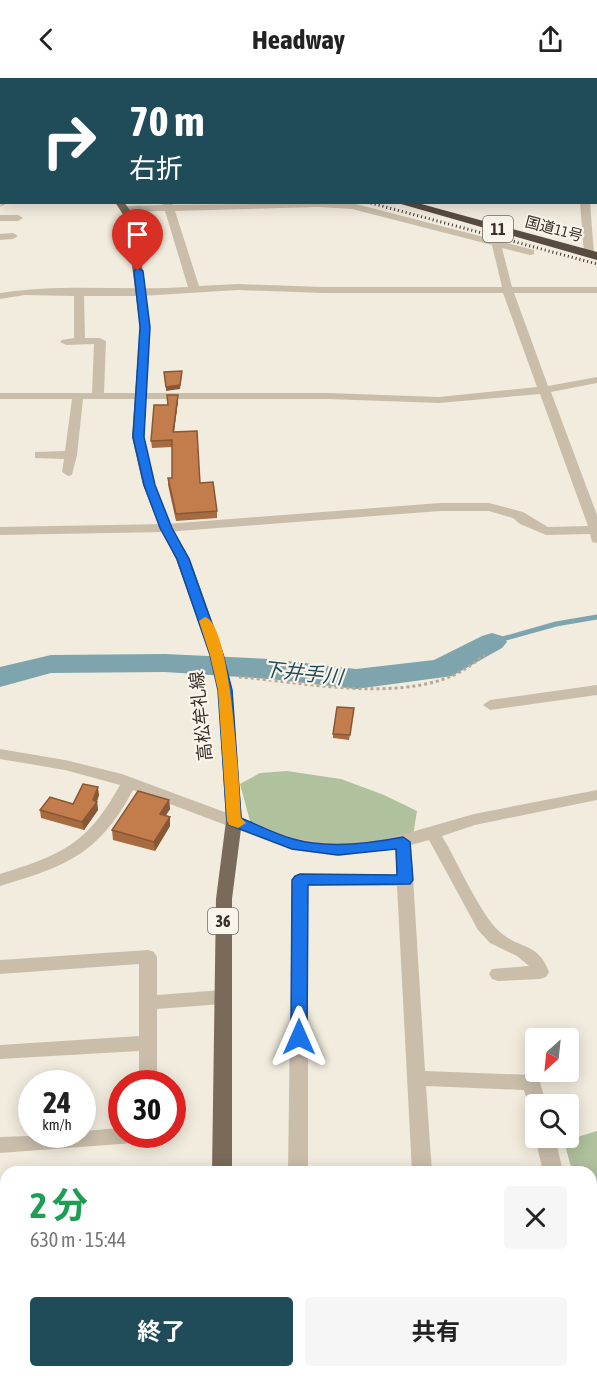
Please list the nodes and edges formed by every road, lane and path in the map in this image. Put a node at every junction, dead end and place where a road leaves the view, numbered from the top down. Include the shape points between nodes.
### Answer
1 (406, 204) edge
2 (585, 204) edge
3 (168, 205) edge
4 (122, 206) edge
5 (0, 218) edge
6 (18, 218) dead end
7 (13, 236) dead end
8 (0, 237) edge
9 (496, 243) junction
10 (530, 252) dead end
11 (593, 255) edge
12 (194, 288) junction
13 (597, 290) edge
14 (80, 292) junction
15 (508, 292) junction
16 (141, 293) junction
17 (0, 296) edge
18 (66, 342) dead end
19 (80, 342) junction
20 (597, 380) edge
21 (544, 390) junction
22 (0, 396) edge
23 (78, 396) junction
24 (98, 396) junction
25 (140, 396) junction
26 (39, 455) dead end
27 (70, 455) junction
28 (68, 472) dead end
29 (166, 528) junction
30 (0, 531) edge
31 (597, 533) edge
32 (485, 655) dead end
33 (221, 674) junction
34 (597, 690) edge
35 (490, 705) dead end
36 (0, 754) edge
37 (129, 782) junction
38 (597, 795) edge
39 (234, 821) junction
40 (433, 833) junction
41 (403, 842) junction
42 (0, 880) edge
43 (405, 880) junction
44 (0, 967) edge
45 (498, 974) dead end
46 (222, 997) junction
47 (150, 1003) junction
48 (149, 1043) junction
49 (0, 1052) edge
50 (148, 1070) edge
51 (416, 1078) junction
52 (535, 1094) edge
53 (108, 1137) edge
54 (0, 1145) edge
55 (548, 1148) edge
56 (222, 1166) edge
57 (298, 1166) edge
58 (422, 1166) edge
59 (552, 1166) edge

1 - 11 highway, 国道11号 / 11
2 - 11 street
3 - 4 street
3 - 9 street via 352,206
3 - 12 street
4 - 16 main road, 高松牟礼線 / 36 via 132,227
5 - 6 street
7 - 8 street
9 - 10 street
9 - 15 street
12 - 15 street
12 - 16 street
13 - 15 street
14 - 16 street
14 - 17 street
14 - 19 street
15 - 21 street
16 - 25 main road, 高松牟礼線 / 36 via 145,327
18 - 19 street
19 - 24 street via 100,341
20 - 21 street
21 - 25 street via 439,400
21 - 31 street
22 - 23 street
23 - 24 street
23 - 27 street
24 - 25 street
25 - 29 main road, 高松牟礼線 / 36 via 138,437 149,485
26 - 27 street
27 - 28 street
29 - 30 street
29 - 31 street via 440,507 489,507 518,515 546,531
29 - 33 main road, 高松牟礼線 / 36 via 183,559
32 - 33 path via 449,677 396,686 326,685
33 - 39 main road, 高松牟礼線 / 36
34 - 35 street
36 - 37 street via 66,765
37 - 39 street
37 - 42 street via 107,820 77,848 55,861
38 - 40 street via 474,820
39 - 41 street via 303,846 338,850
39 - 46 main road, 高松牟礼線 / 36 via 224,899
40 - 41 street
40 - 45 street via 484,926 496,939 537,960 540,972
41 - 43 street
43 - 51 street
43 - 57 street via 300,880
44 - 47 street via 148,957
46 - 47 street
46 - 56 main road, 高松牟礼線 / 36
47 - 48 street
48 - 49 street
48 - 50 street
51 - 52 street via 532,1083
51 - 58 street
53 - 54 street
55 - 59 street

